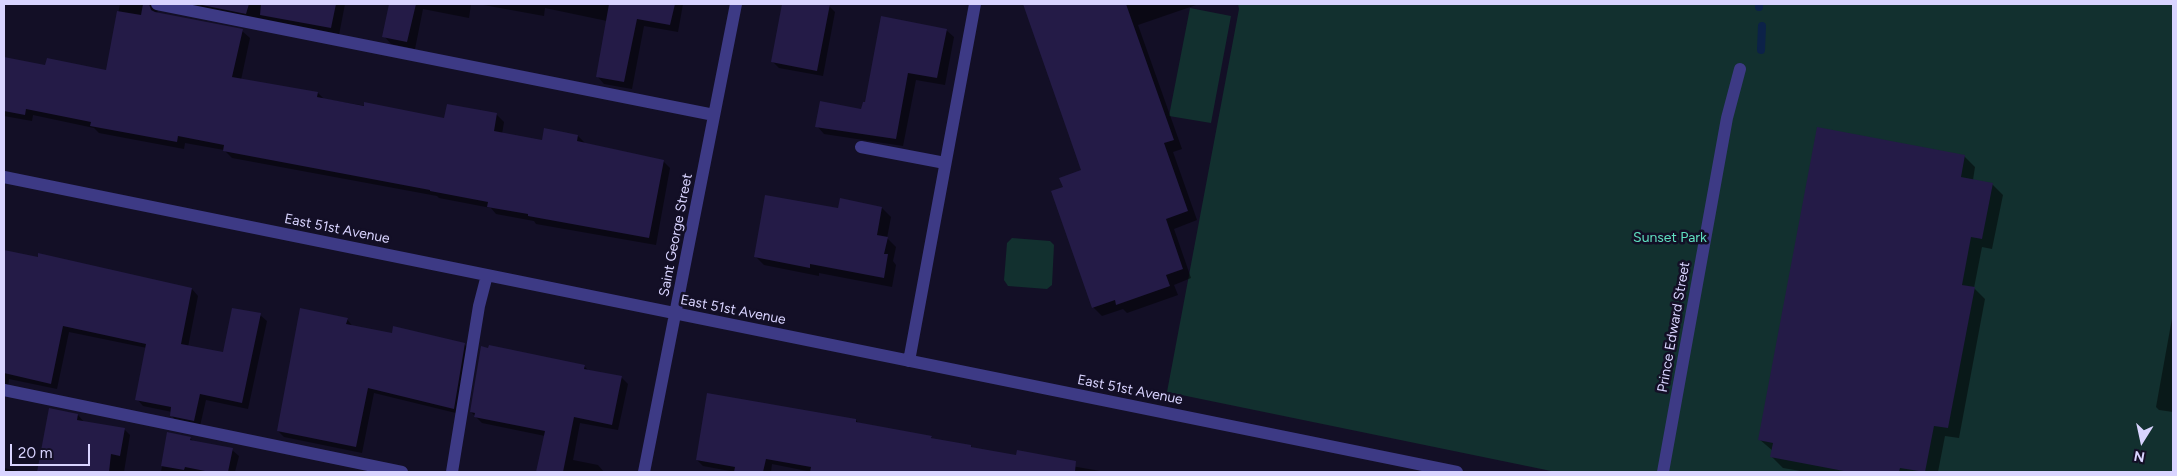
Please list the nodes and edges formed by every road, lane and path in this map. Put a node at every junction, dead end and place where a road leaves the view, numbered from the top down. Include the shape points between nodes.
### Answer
1 (157, 4) edge
2 (736, 4) edge
3 (975, 4) edge
4 (1740, 69) dead end
5 (714, 116) junction
6 (861, 147) dead end
7 (945, 163) junction
8 (4, 177) edge
9 (487, 275) junction
10 (676, 314) junction
11 (908, 361) junction
12 (4, 390) edge
13 (402, 472) edge
14 (452, 472) edge
15 (644, 472) edge
16 (1457, 472) edge
17 (1663, 472) edge

1 - 5 street
2 - 5 street, Saint George Street
3 - 7 street
4 - 17 street, Prince Edward Street via 1727,118
5 - 10 street, Saint George Street
6 - 7 street
7 - 11 street
8 - 9 street, East 51st Avenue
9 - 10 street, East 51st Avenue
9 - 14 street
10 - 11 street, East 51st Avenue
10 - 15 street, Saint George Street
11 - 16 street, East 51st Avenue
12 - 13 street

